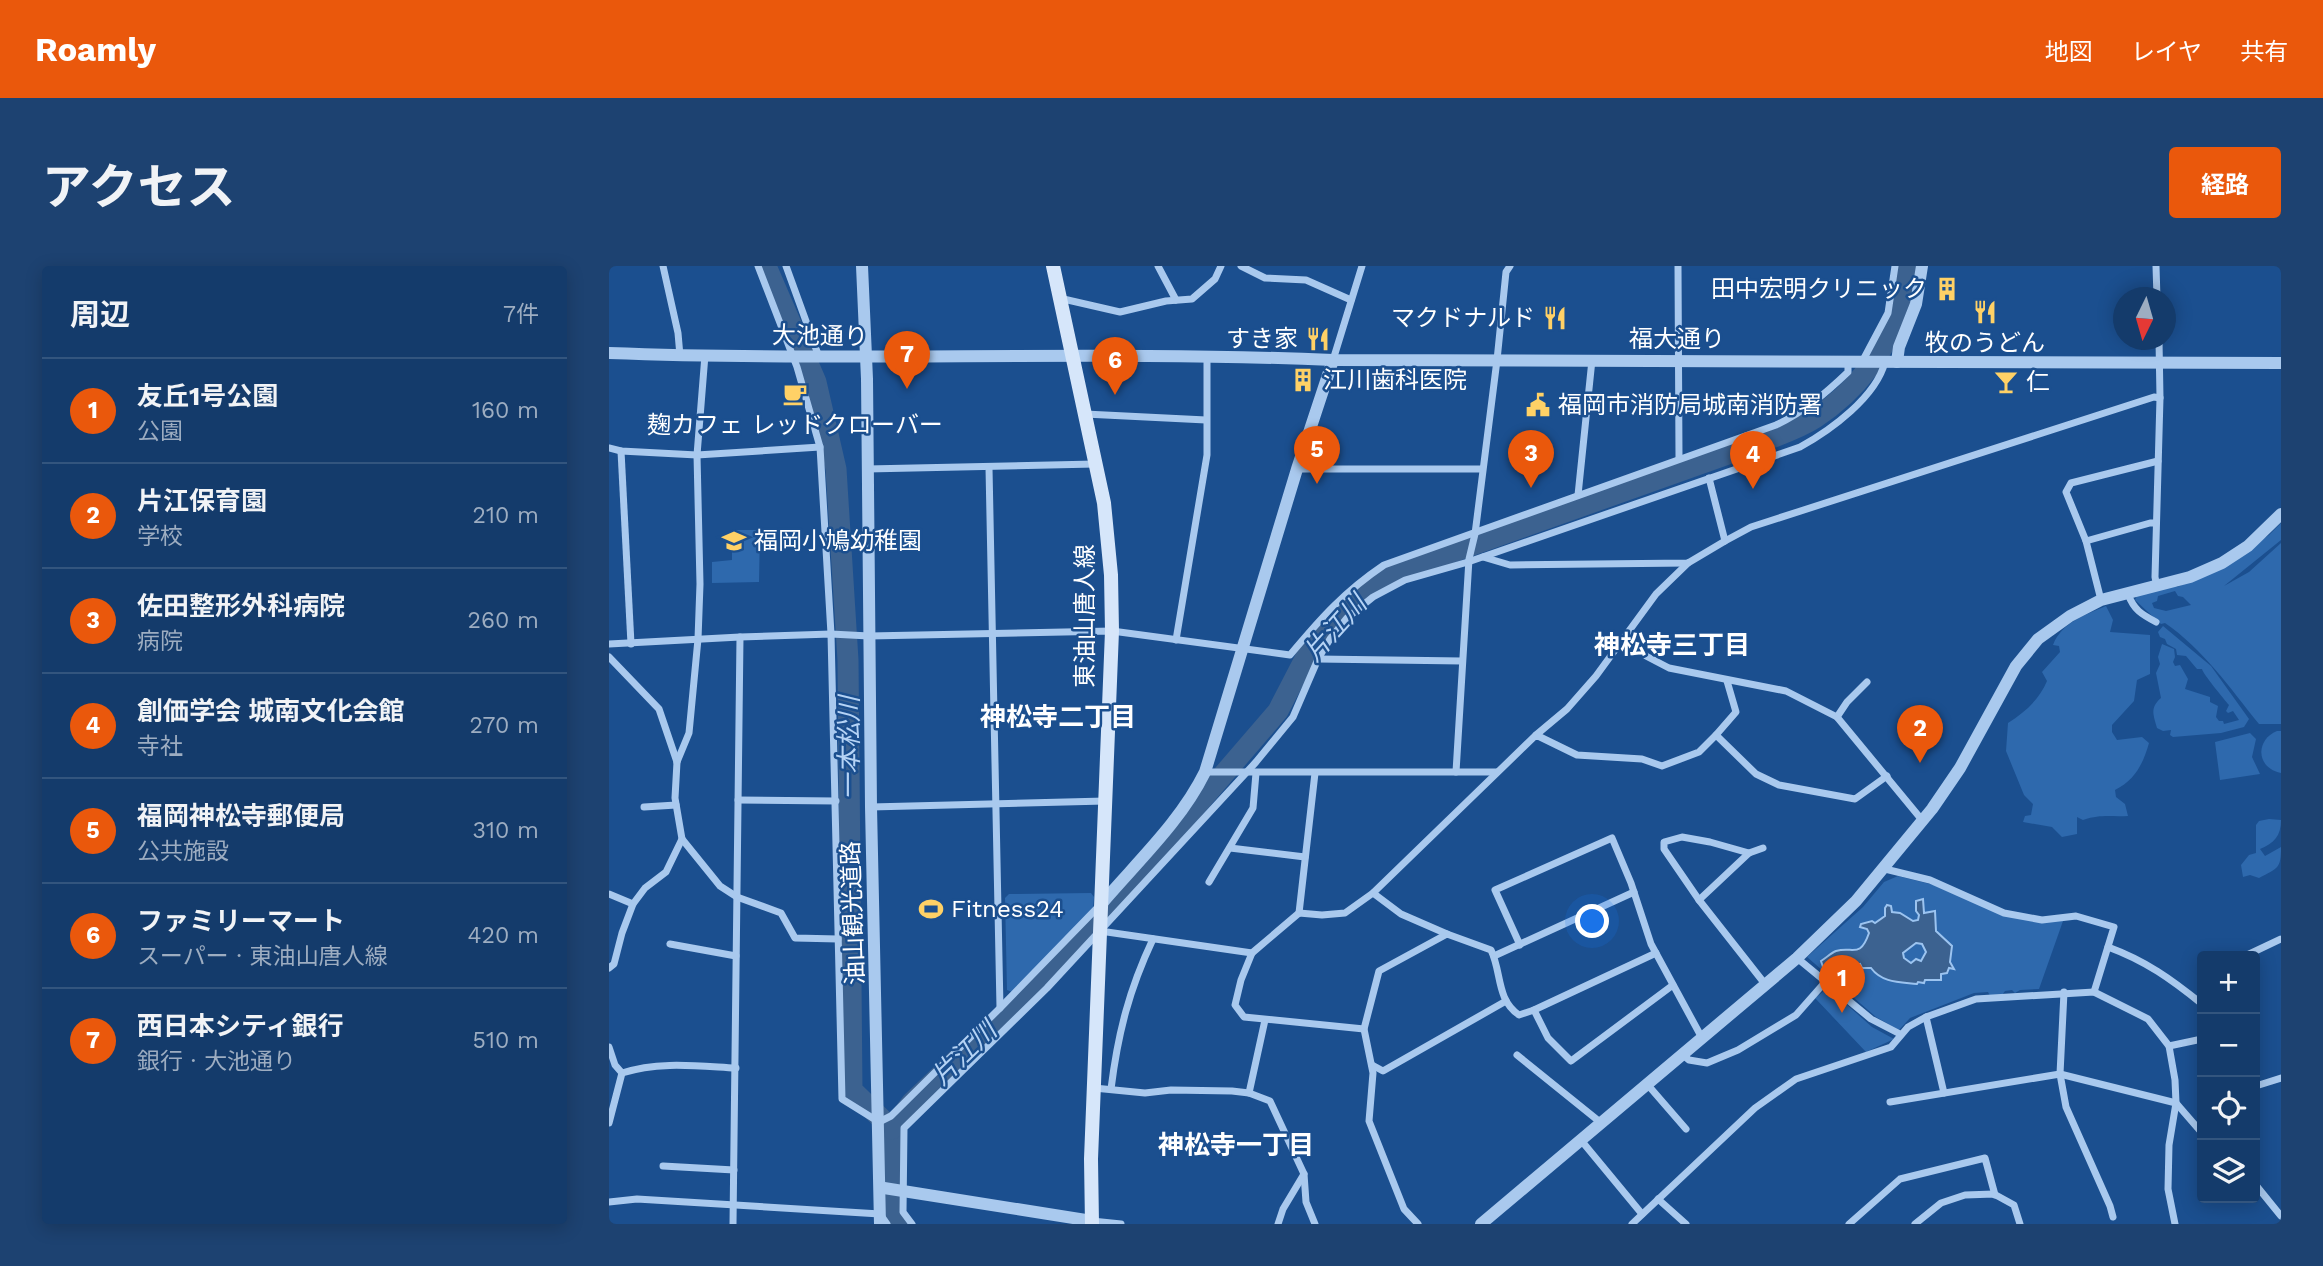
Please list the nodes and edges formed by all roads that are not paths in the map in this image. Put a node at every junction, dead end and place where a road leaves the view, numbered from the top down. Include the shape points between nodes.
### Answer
1 (663, 266) edge
2 (758, 266) edge
3 (786, 266) edge
4 (862, 266) edge
5 (1053, 266) edge
6 (1158, 266) edge
7 (1221, 266) edge
8 (1241, 266) edge
9 (1362, 266) edge
10 (1510, 266) edge
11 (1678, 266) edge
12 (1895, 266) edge
13 (1922, 266) edge
14 (2156, 266) edge
15 (2157, 287) edge
16 (1059, 298) junction
17 (1176, 300) junction
18 (1351, 300) junction
19 (2159, 350) edge
20 (609, 353) edge
21 (705, 355) junction
22 (680, 356) junction
23 (1207, 356) junction
24 (1073, 357) junction
25 (793, 358) junction
26 (822, 358) junction
27 (867, 358) junction
28 (1333, 360) junction
29 (1497, 360) junction
30 (1592, 360) junction
31 (1679, 360) junction
32 (2160, 361) junction
33 (1855, 362) junction
34 (1891, 362) junction
35 (2281, 363) edge
36 (2160, 398) junction
37 (1084, 414) junction
38 (1206, 419) junction
39 (820, 447) junction
40 (609, 448) edge
41 (621, 451) junction
42 (697, 455) junction
43 (1679, 458) junction
44 (2158, 461) junction
45 (1095, 464) junction
46 (989, 468) junction
47 (867, 469) junction
48 (1297, 469) junction
49 (1482, 469) junction
50 (1709, 478) junction
51 (1578, 495) junction
52 (2281, 514) edge
53 (2156, 523) junction
54 (1474, 537) junction
55 (1725, 541) junction
56 (2086, 541) junction
57 (1483, 557) junction
58 (1469, 561) junction
59 (1688, 563) junction
60 (2157, 587) junction
61 (2128, 594) junction
62 (2101, 600) junction
63 (2156, 622) dead end
64 (1112, 631) junction
65 (992, 632) junction
66 (834, 634) junction
67 (869, 636) junction
68 (740, 637) junction
69 (698, 639) junction
70 (1623, 639) junction
71 (1176, 640) junction
72 (609, 644) edge
73 (631, 644) junction
74 (1243, 649) junction
75 (609, 657) edge
76 (1318, 659) junction
77 (1462, 661) junction
78 (1727, 681) junction
79 (1867, 682) dead end
80 (1837, 718) junction
81 (1536, 735) junction
82 (1716, 735) junction
83 (677, 762) junction
84 (1212, 772) junction
85 (1315, 772) junction
86 (1456, 772) junction
87 (1498, 772) junction
88 (1242, 773) junction
89 (1256, 773) junction
90 (1887, 776) junction
91 (738, 800) junction
92 (836, 801) junction
93 (1105, 801) junction
94 (997, 803) junction
95 (676, 806) junction
96 (644, 807) dead end
97 (871, 807) junction
98 (1922, 820) junction
99 (682, 839) junction
100 (1230, 848) junction
101 (1763, 848) dead end
102 (1749, 853) junction
103 (1305, 857) junction
104 (1885, 869) junction
105 (1209, 882) dead end
106 (1634, 892) junction
107 (1373, 893) junction
108 (609, 894) edge
109 (737, 897) junction
110 (1699, 900) junction
111 (633, 904) junction
112 (1103, 904) junction
113 (1299, 913) junction
114 (1101, 928) junction
115 (1447, 934) junction
116 (838, 939) junction
117 (1153, 939) junction
118 (2281, 939) edge
119 (670, 944) dead end
120 (1520, 945) junction
121 (2108, 947) junction
122 (2256, 951) edge
123 (1252, 953) junction
124 (1656, 953) junction
125 (736, 956) junction
126 (1494, 956) junction
127 (1797, 958) junction
128 (609, 968) edge
129 (1826, 981) junction
130 (1765, 984) junction
131 (1673, 985) junction
132 (2064, 992) junction
133 (2094, 992) junction
134 (2197, 1000) edge
135 (1506, 1002) junction
136 (1000, 1007) junction
137 (1534, 1010) junction
138 (1926, 1017) junction
139 (1265, 1020) junction
140 (1364, 1029) junction
141 (1900, 1034) junction
142 (1702, 1038) junction
143 (2197, 1040) edge
144 (2169, 1046) junction
145 (609, 1047) edge
146 (1517, 1055) dead end
147 (1683, 1055) junction
148 (1372, 1065) junction
149 (736, 1068) junction
150 (622, 1073) junction
151 (2060, 1074) junction
152 (2281, 1078) edge
153 (1647, 1084) junction
154 (2260, 1085) edge
155 (1094, 1088) junction
156 (1111, 1089) junction
157 (1249, 1093) junction
158 (1944, 1093) junction
159 (1890, 1102) dead end
160 (2176, 1103) junction
161 (882, 1120) junction
162 (1600, 1122) junction
163 (609, 1123) edge
164 (2197, 1127) edge
165 (1686, 1129) dead end
166 (1580, 1139) junction
167 (663, 1166) dead end
168 (734, 1170) junction
169 (1304, 1174) junction
170 (882, 1188) junction
171 (2260, 1189) edge
172 (902, 1190) junction
173 (1994, 1195) junction
174 (1658, 1199) junction
175 (609, 1202) edge
176 (734, 1205) junction
177 (1642, 1214) junction
178 (2281, 1216) edge
179 (2113, 1217) dead end
180 (882, 1221) edge
181 (1092, 1223) edge
182 (733, 1224) edge
183 (912, 1224) edge
184 (1121, 1224) edge
185 (1278, 1224) edge
186 (1315, 1224) edge
187 (1418, 1224) edge
188 (1481, 1224) edge
189 (1632, 1224) edge
190 (1686, 1224) edge
191 (1849, 1224) edge
192 (1915, 1224) edge
193 (2020, 1224) edge
194 (2175, 1224) edge

1 - 22 street
2 - 25 street
3 - 26 street
4 - 27 street, 油山観光道路
5 - 16 main road, 東油山唐人線
6 - 17 street
7 - 17 street via 1215,279 1192,299
8 - 18 street via 1265,278 1306,280
9 - 18 street
10 - 29 street
11 - 31 street
12 - 33 street via 1888,313
13 - 34 street via 1916,304
14 - 15 street
16 - 17 street via 1120,312
16 - 24 main road, 東油山唐人線
18 - 28 street
19 - 32 street
20 - 22 street, 大池通り
21 - 22 street, 大池通り
21 - 25 street, 大池通り
21 - 42 street
23 - 24 street, 福大通り
23 - 28 street, 福大通り
23 - 38 street
24 - 27 street, 大池通り
24 - 37 main road, 東油山唐人線
25 - 26 street, 大池通り
25 - 39 street
26 - 27 street, 大池通り
27 - 47 street, 油山観光道路
28 - 29 street, 福大通り
28 - 48 street
29 - 30 street, 福大通り
29 - 49 street
30 - 31 street, 福大通り
30 - 51 street
31 - 33 street, 福大通り
31 - 43 street
32 - 34 street, 福大通り
32 - 35 street, 福大通り
32 - 36 street
33 - 34 street, 福大通り
33 - 43 street via 1795,416
34 - 50 street via 1874,385 1821,435 1800,447
36 - 44 street
36 - 55 street via 1751,527
37 - 38 street
37 - 45 main road, 東油山唐人線
38 - 71 street via 1207,455
39 - 42 street
39 - 66 street
40 - 41 street
41 - 42 street
41 - 73 street
42 - 69 street
43 - 51 street
44 - 53 street
44 - 56 street via 2071,483 2066,492
45 - 46 street
45 - 64 main road, 東油山唐人線 via 1108,537
46 - 47 street
46 - 65 street
47 - 67 street, 油山観光道路
48 - 49 street
48 - 74 street
49 - 54 street
50 - 55 street
50 - 57 street
51 - 54 street
52 - 60 street via 2231,558
53 - 56 street
53 - 60 street
54 - 58 street
54 - 74 street via 1384,565 1332,606 1290,655
55 - 59 street
56 - 62 street
57 - 58 street
57 - 59 street via 1510,565
58 - 76 street via 1405,580 1373,597 1347,618
58 - 77 street
59 - 70 street via 1656,594
60 - 61 street
61 - 62 street
61 - 63 street via 2139,613
62 - 98 street via 2038,639 2023,657 1960,768
64 - 65 street
64 - 71 street
64 - 93 main road, 東油山唐人線
65 - 67 street
65 - 94 street
66 - 67 street
66 - 68 street
66 - 92 street
67 - 97 street, 油山観光道路
68 - 69 street
68 - 91 street
69 - 73 street
69 - 83 street via 689,733
70 - 78 street via 1669,668
70 - 81 street via 1567,709
71 - 74 street
72 - 73 street
74 - 84 street
75 - 83 street via 659,709
76 - 77 street
76 - 88 street via 1293,717
77 - 86 street
78 - 80 street via 1786,691
78 - 82 street via 1736,712
79 - 80 street
80 - 90 street
81 - 82 street via 1577,755 1642,759 1662,766 1699,752
81 - 87 street
82 - 90 street via 1756,774 1779,785 1855,799
83 - 95 street
84 - 88 street
84 - 112 street
85 - 86 street
85 - 89 street
85 - 103 street
86 - 87 street
87 - 107 street
88 - 89 street
88 - 114 street
89 - 100 street via 1253,808
90 - 98 street
91 - 92 street
91 - 109 street
92 - 116 street
93 - 94 street
93 - 112 main road, 東油山唐人線
94 - 97 street
94 - 136 street
95 - 96 street
95 - 99 street
97 - 161 street, 油山観光道路
98 - 104 street
99 - 109 street via 720,886
99 - 111 street via 666,872
100 - 103 street
100 - 105 street
101 - 102 street
102 - 110 street
102 - 110 street via 1682,837 1664,842 1664,849
103 - 113 street
104 - 121 street via 1930,880 2004,913 2042,920 2076,916 2114,928
104 - 127 street
106 - 120 street
106 - 120 street via 1612,838 1495,890
106 - 124 street
107 - 113 street via 1345,913
107 - 115 street via 1401,914
108 - 111 street
109 - 116 street via 781,913 795,938
109 - 125 street
110 - 130 street
111 - 128 street
112 - 114 main road, 東油山唐人線
112 - 136 street
113 - 123 street
114 - 117 street
114 - 155 main road, 東油山唐人線
114 - 172 street via 1047,988 904,1128
115 - 126 street via 1479,944
115 - 140 street via 1379,971
116 - 161 street via 842,1100
117 - 123 street
117 - 156 street via 1126,1004
118 - 122 street
119 - 125 street
120 - 126 street
121 - 133 street
121 - 134 street via 2163,973
123 - 139 street via 1235,1005 1244,1017
124 - 131 street
124 - 137 street
125 - 149 street
126 - 135 street
127 - 129 street
127 - 130 street
129 - 141 street via 1871,1019
129 - 147 street via 1796,1015 1738,1050 1707,1063
130 - 142 street
131 - 137 street via 1571,1061 1548,1038
131 - 142 street
132 - 133 street
132 - 138 street via 1976,999
132 - 151 street
133 - 144 street via 2148,1019
135 - 137 street via 1519,1015
135 - 148 street via 1383,1071
136 - 161 street
138 - 141 street
138 - 158 street
139 - 140 street
139 - 157 street
140 - 148 street
141 - 174 street via 1891,1047 1796,1079 1755,1108
142 - 147 street
143 - 144 street
144 - 160 street
145 - 150 street
146 - 162 street
147 - 153 street
148 - 187 street via 1369,1121 1404,1209
149 - 150 street via 643,1066
149 - 168 street
150 - 163 street
151 - 158 street
151 - 160 street
151 - 179 street via 2066,1107
152 - 154 street
153 - 162 street
153 - 165 street
155 - 156 street
155 - 181 main road, 東油山唐人線
156 - 157 street
157 - 169 street via 1270,1101
158 - 159 street
160 - 164 street
160 - 194 street via 2168,1189
161 - 170 street, 油山観光道路
162 - 166 street
166 - 177 street
166 - 188 street
167 - 168 street
168 - 176 street
169 - 185 street
169 - 186 street via 1306,1202
170 - 172 street
170 - 180 street, 油山観光道路
171 - 178 street
172 - 181 street
172 - 183 street via 904,1212
173 - 191 street via 1985,1158 1900,1179
173 - 192 street via 1965,1195 1941,1203
173 - 193 street via 2014,1205
174 - 177 street
174 - 190 street
175 - 176 street via 637,1199
176 - 180 street
176 - 182 street
177 - 189 street
181 - 184 street

